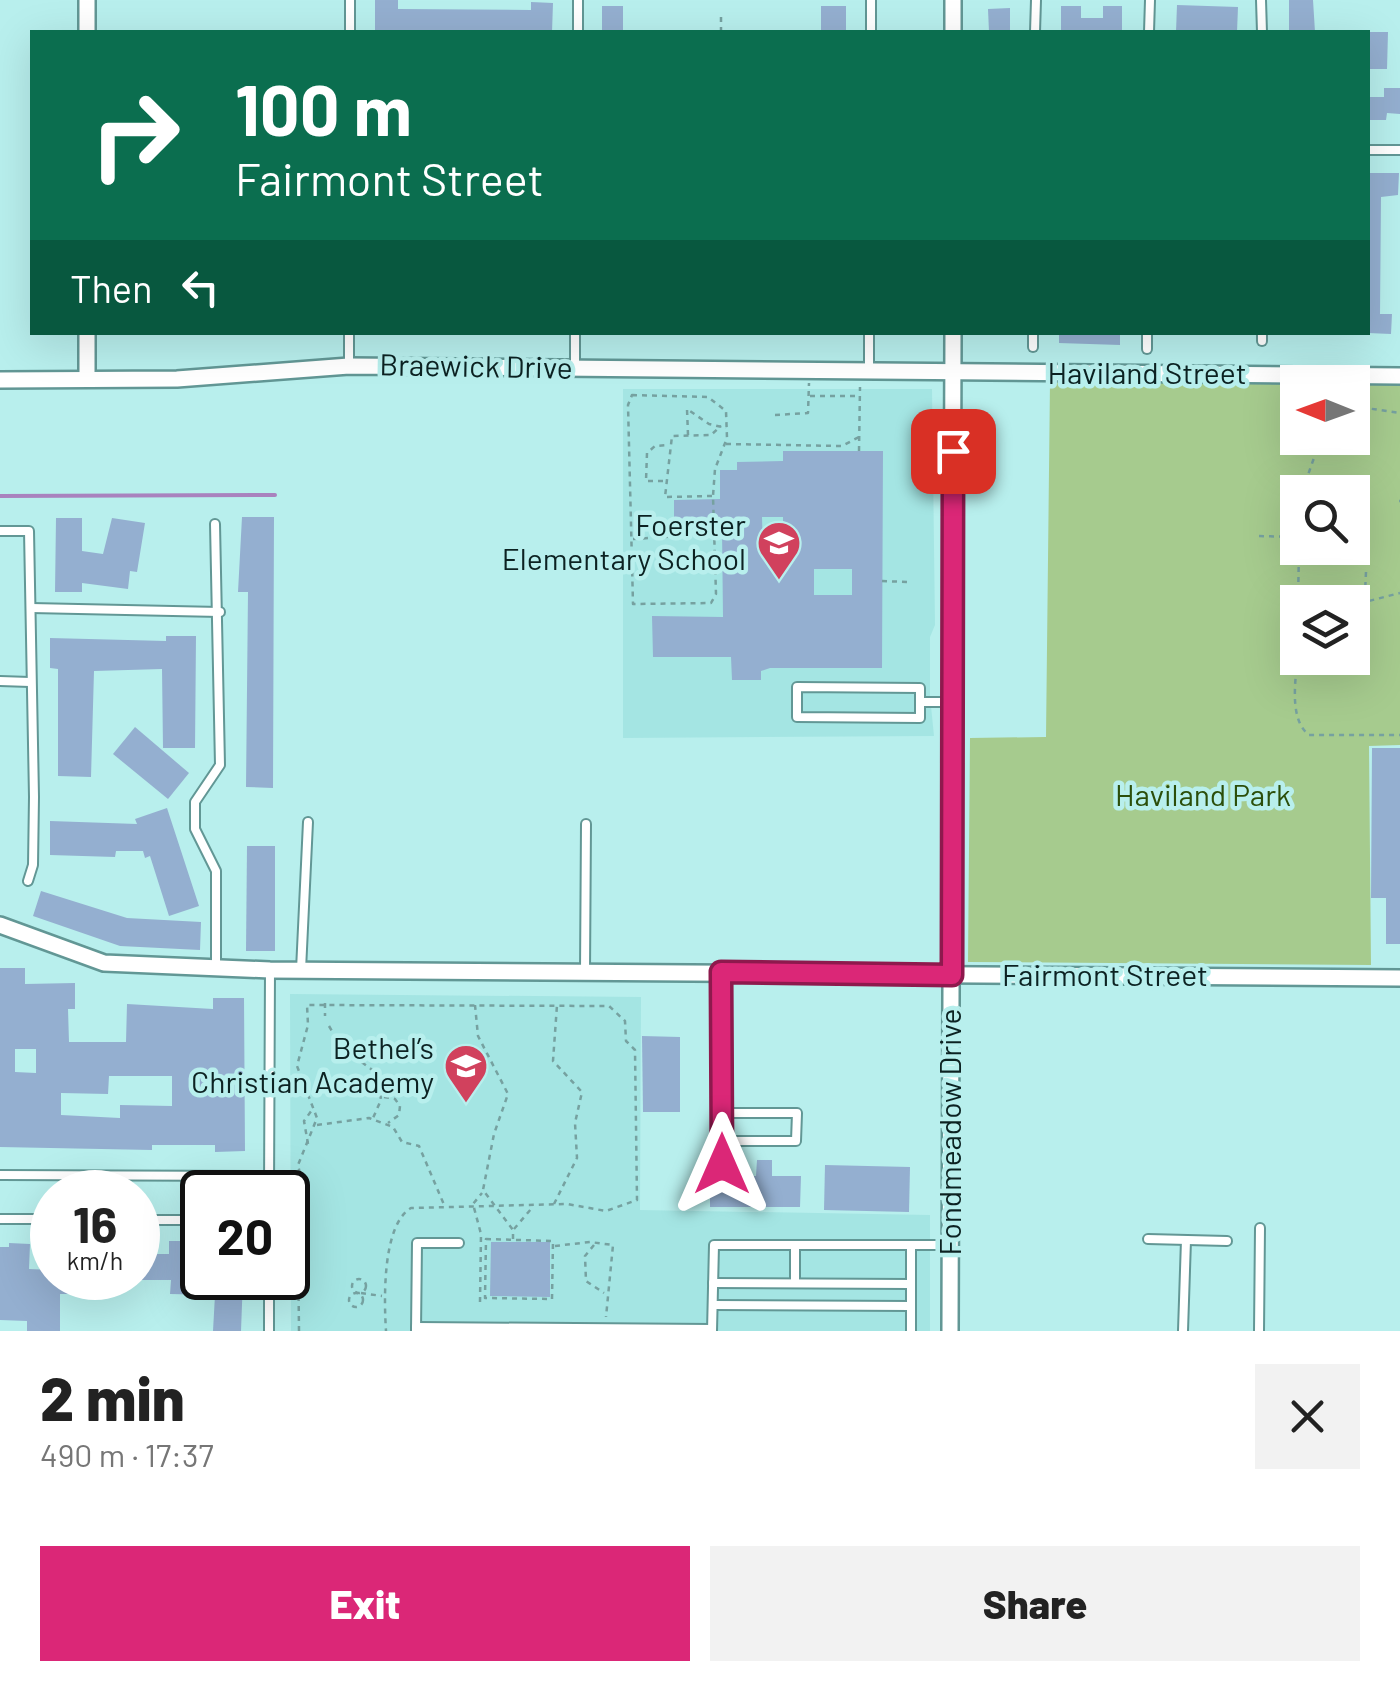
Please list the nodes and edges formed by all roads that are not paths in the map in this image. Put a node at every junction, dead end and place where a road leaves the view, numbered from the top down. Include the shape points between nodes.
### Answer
1 (88, 0) edge
2 (350, 0) edge
3 (578, 0) edge
4 (870, 0) edge
5 (953, 0) edge
6 (1036, 0) edge
7 (1150, 0) edge
8 (1262, 0) edge
9 (88, 30) edge
10 (350, 30) edge
11 (578, 30) edge
12 (870, 30) edge
13 (953, 30) edge
14 (1036, 30) edge
15 (1149, 30) edge
16 (1262, 30) edge
17 (1370, 150) edge
18 (1400, 150) edge
19 (88, 335) edge
20 (349, 335) edge
21 (576, 335) edge
22 (869, 335) edge
23 (953, 335) edge
24 (1033, 335) edge
25 (1147, 335) edge
26 (1033, 346) dead end
27 (1147, 349) dead end
28 (349, 366) junction
29 (575, 368) junction
30 (953, 372) junction
31 (864, 373) junction
32 (1400, 376) edge
33 (88, 379) junction
34 (0, 380) edge
35 (216, 524) dead end
36 (0, 531) edge
37 (30, 608) junction
38 (220, 612) junction
39 (0, 682) edge
40 (30, 682) junction
41 (920, 702) junction
42 (952, 702) junction
43 (308, 822) dead end
44 (586, 824) dead end
45 (28, 881) dead end
46 (0, 925) edge
47 (216, 968) junction
48 (270, 970) junction
49 (301, 970) junction
50 (584, 972) junction
51 (721, 972) junction
52 (952, 975) junction
53 (1400, 978) edge
54 (722, 1113) junction
55 (722, 1141) junction
56 (722, 1164) dead end
57 (270, 1170) edge
58 (0, 1175) edge
59 (180, 1176) edge
60 (0, 1218) edge
61 (30, 1219) edge
62 (1260, 1228) dead end
63 (1148, 1239) dead end
64 (1186, 1240) junction
65 (1227, 1240) dead end
66 (459, 1243) dead end
67 (795, 1245) junction
68 (911, 1245) junction
69 (951, 1246) junction
70 (713, 1283) junction
71 (794, 1284) junction
72 (911, 1284) junction
73 (269, 1300) edge
74 (713, 1305) junction
75 (911, 1306) junction
76 (416, 1329) edge
77 (585, 1329) edge
78 (712, 1330) edge
79 (269, 1331) edge
80 (911, 1331) edge
81 (950, 1331) edge
82 (1182, 1331) edge
83 (1259, 1331) edge

1 - 9 street
2 - 10 lane
3 - 11 lane
4 - 12 lane
5 - 13 street
6 - 14 lane
7 - 15 lane
8 - 16 lane
17 - 18 lane
19 - 33 street
20 - 28 lane
21 - 29 lane
22 - 31 lane
23 - 30 street, Fondmeadow Drive
24 - 26 lane
25 - 27 lane
28 - 29 street, Braewick Drive
28 - 33 street, Braewick Drive
29 - 31 street, Braewick Drive
30 - 31 street, Braewick Drive
30 - 32 street, Haviland Street
30 - 42 street, Fondmeadow Drive
33 - 34 street, Braewick Drive
35 - 38 lane via 214,598
36 - 37 lane via 29,531
37 - 38 lane
37 - 40 lane
38 - 47 lane via 220,765 195,802 195,830 216,871
39 - 40 lane
40 - 45 lane via 34,814
41 - 41 lane via 920,688 798,687 797,717 920,718
41 - 42 lane
42 - 52 street, Fondmeadow Drive
43 - 49 lane
44 - 50 lane
46 - 47 street, Fairmont Street via 104,964
47 - 48 street, Fairmont Street
48 - 49 street, Fairmont Street
48 - 57 lane
49 - 50 street, Fairmont Street
50 - 51 street, Fairmont Street
51 - 52 street, Fairmont Street
51 - 54 lane
52 - 53 street, Fairmont Street
52 - 69 street, Fondmeadow Drive
54 - 55 lane
54 - 55 lane via 796,1112 796,1141
55 - 56 lane
58 - 59 lane
60 - 61 lane
62 - 83 lane
63 - 64 lane
64 - 65 lane
64 - 82 lane
66 - 76 lane via 416,1243
67 - 68 lane
67 - 70 lane via 714,1245
67 - 71 lane
68 - 69 lane
68 - 72 lane
69 - 81 street, Fondmeadow Drive
70 - 71 lane
70 - 74 lane
71 - 72 lane
72 - 75 lane
73 - 79 lane
74 - 75 lane
74 - 78 lane
75 - 80 lane
76 - 77 lane
77 - 78 lane

